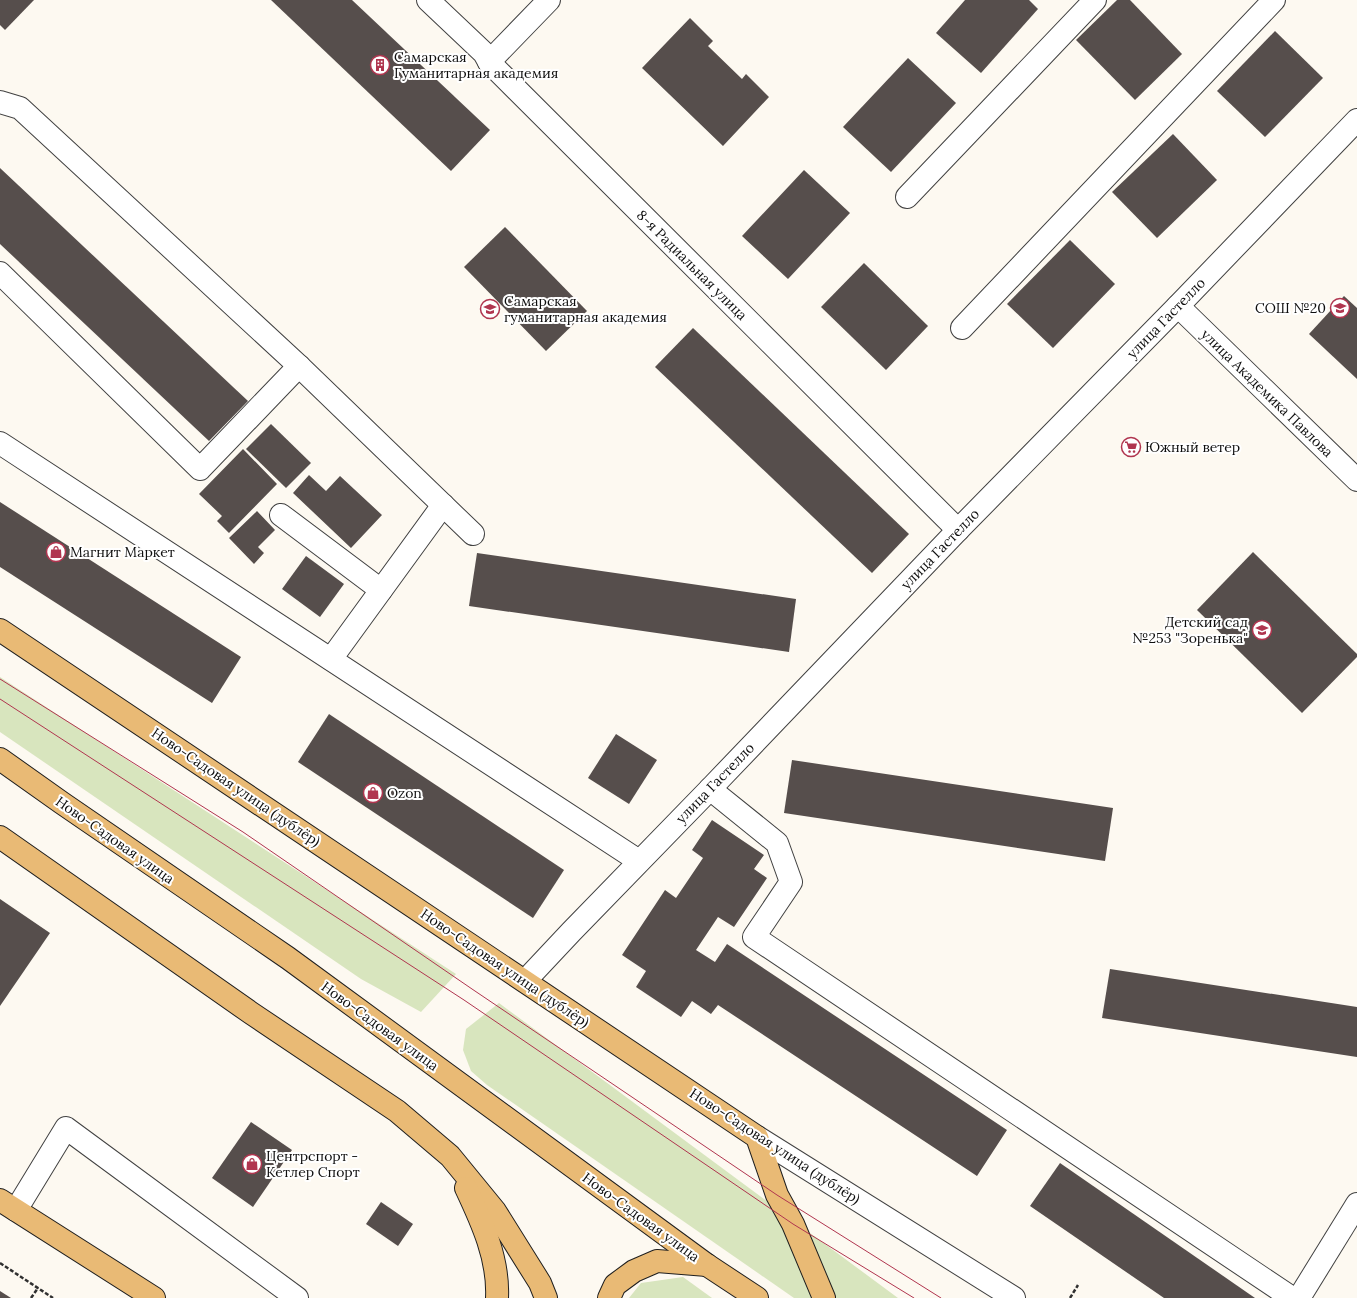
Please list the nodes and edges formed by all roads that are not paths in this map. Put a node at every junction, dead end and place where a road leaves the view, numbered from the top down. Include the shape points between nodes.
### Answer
1 (428, 0) edge
2 (549, 0) edge
3 (1095, 0) edge
4 (1274, 0) edge
5 (489, 62) junction
6 (0, 102) edge
7 (1357, 120) edge
8 (907, 197) dead end
9 (0, 273) edge
10 (1178, 306) junction
11 (962, 328) dead end
12 (299, 366) junction
13 (0, 443) edge
14 (1357, 480) edge
15 (443, 505) junction
16 (282, 515) dead end
17 (958, 530) junction
18 (473, 534) dead end
19 (381, 590) junction
20 (0, 630) edge
21 (331, 659) junction
22 (0, 759) edge
23 (710, 789) junction
24 (0, 837) edge
25 (639, 862) junction
26 (525, 981) junction
27 (757, 1137) junction
28 (450, 1156) junction
29 (1357, 1204) edge
30 (8, 1205) edge
31 (707, 1265) junction
32 (154, 1298) edge
33 (297, 1298) edge
34 (497, 1298) edge
35 (546, 1298) edge
36 (609, 1298) edge
37 (756, 1298) edge
38 (824, 1298) edge
39 (1014, 1298) edge
40 (1292, 1298) edge
41 (1299, 1298) edge

1 - 5 street, 8-я Радиальная улица via 484,53
2 - 5 street
3 - 8 street
4 - 11 street
5 - 17 street, 8-я Радиальная улица
6 - 12 street via 20,108
7 - 10 street, улица Гастелло
9 - 12 street via 200,469
10 - 14 street, улица Академика Павлова
10 - 17 street, улица Гастелло
12 - 15 street
13 - 21 street
15 - 18 street
15 - 19 street
16 - 19 street
17 - 23 street, улица Гастелло
19 - 21 street
20 - 26 main road, Ново-Садовая улица (дублёр)
21 - 25 street
22 - 31 main road, Ново-Садовая улица via 288,958
23 - 25 street, улица Гастелло
23 - 40 street via 777,843 791,882 754,937
24 - 28 main road via 251,1013 397,1111
25 - 26 street, улица Гастелло
26 - 27 main road, Ново-Садовая улица (дублёр)
27 - 38 main road via 777,1195 793,1224
27 - 39 street, Ново-Садовая улица (дублёр)
28 - 34 main road via 479,1216 492,1253
28 - 35 main road via 495,1211 540,1283
29 - 41 street
30 - 32 main road
30 - 33 street via 66,1128
31 - 36 main road via 657,1261 634,1271 615,1285
31 - 37 main road, Ново-Садовая улица

